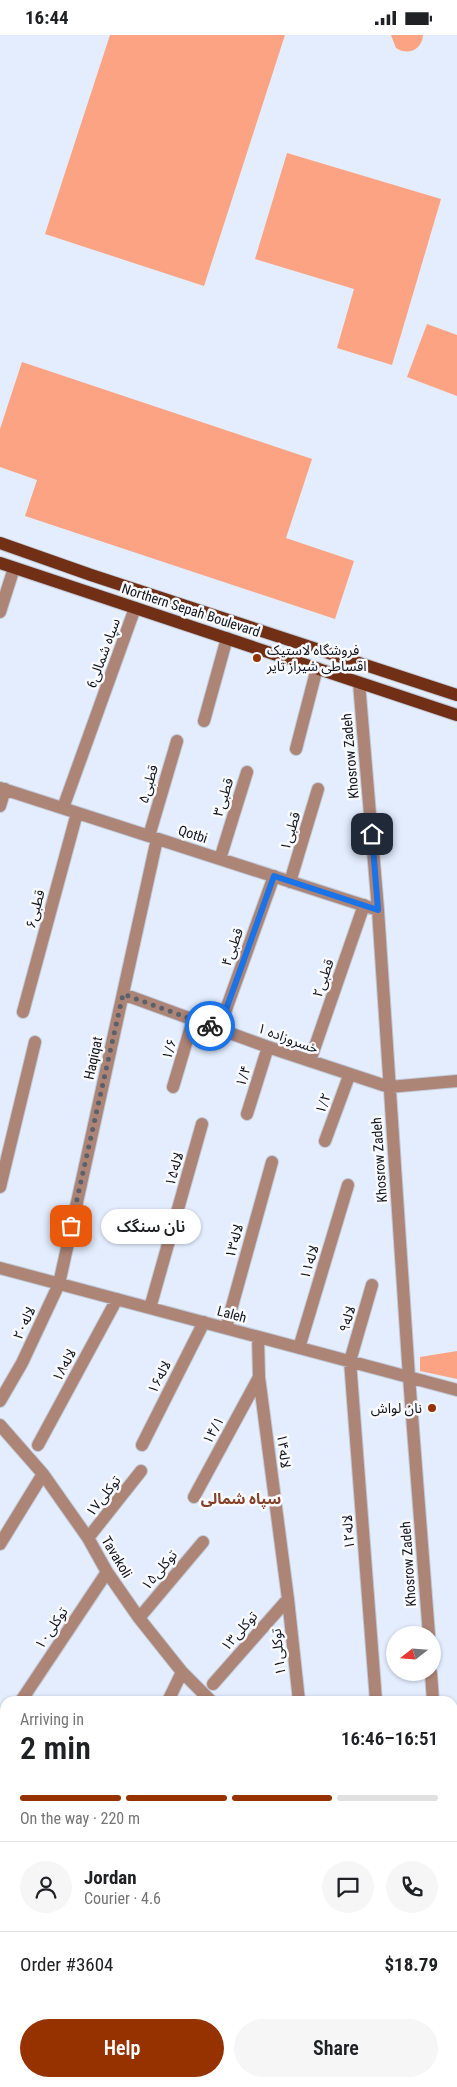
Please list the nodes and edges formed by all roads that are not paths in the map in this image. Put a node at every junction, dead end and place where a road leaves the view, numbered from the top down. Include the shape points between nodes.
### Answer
1 (0, 543) edge
2 (0, 563) edge
3 (14, 568) junction
4 (91, 575) junction
5 (87, 591) junction
6 (135, 608) junction
7 (0, 613) edge
8 (227, 638) junction
9 (317, 668) junction
10 (359, 683) junction
11 (457, 695) edge
12 (457, 715) edge
13 (204, 721) dead end
14 (177, 741) dead end
15 (296, 749) dead end
16 (247, 772) dead end
17 (2, 789) edge
18 (318, 789) dead end
19 (0, 806) edge
20 (63, 808) junction
21 (77, 813) junction
22 (153, 837) junction
23 (220, 859) junction
24 (274, 876) junction
25 (290, 882) junction
26 (364, 905) junction
27 (378, 910) junction
28 (123, 994) junction
29 (23, 1012) dead end
30 (193, 1020) junction
31 (219, 1029) junction
32 (35, 1043) dead end
33 (268, 1047) junction
34 (310, 1061) junction
35 (349, 1076) junction
36 (457, 1081) edge
37 (173, 1087) dead end
38 (389, 1087) junction
39 (247, 1114) dead end
40 (202, 1124) dead end
41 (325, 1141) dead end
42 (272, 1162) dead end
43 (348, 1185) dead end
44 (0, 1187) edge
45 (0, 1268) edge
46 (58, 1284) junction
47 (372, 1285) dead end
48 (117, 1299) junction
49 (150, 1308) junction
50 (204, 1323) junction
51 (226, 1328) junction
52 (258, 1337) junction
53 (299, 1348) junction
54 (350, 1361) junction
55 (259, 1377) junction
56 (409, 1377) junction
57 (457, 1390) edge
58 (0, 1401) edge
59 (0, 1425) edge
60 (38, 1445) dead end
61 (142, 1445) dead end
62 (141, 1471) dead end
63 (43, 1473) junction
64 (194, 1497) dead end
65 (88, 1538) junction
66 (203, 1542) dead end
67 (0, 1544) edge
68 (107, 1572) junction
69 (288, 1599) junction
70 (139, 1618) junction
71 (428, 1626) edge
72 (182, 1672) junction
73 (432, 1681) edge
74 (213, 1684) dead end
75 (24, 1696) edge
76 (170, 1696) edge
77 (206, 1696) edge
78 (298, 1696) edge
79 (376, 1696) edge
80 (433, 1696) edge

1 - 4 main road, Northern Sepah Boulevard
2 - 3 main road, Northern Sepah Boulevard
3 - 5 main road, Northern Sepah Boulevard
3 - 7 street
4 - 5 main road
4 - 11 main road, Northern Sepah Boulevard
5 - 6 main road, Northern Sepah Boulevard
6 - 8 main road, Northern Sepah Boulevard
6 - 20 street, 6سپاه شمالی
8 - 9 main road, Northern Sepah Boulevard
8 - 13 street
9 - 10 main road, Northern Sepah Boulevard
9 - 15 street
10 - 12 main road, Northern Sepah Boulevard
10 - 27 street, Khosrow Zadeh
14 - 22 street, قطبی۵
16 - 23 street, قطبی۳
17 - 19 street
17 - 20 street, Qotbi
18 - 25 street, قطبی۱
20 - 21 street, Qotbi
21 - 22 street, Qotbi
21 - 29 street, قطبی۶
22 - 23 street, Qotbi
22 - 28 street, Haqiqat
23 - 24 street, Qotbi
24 - 25 street, Qotbi
24 - 31 street, قطبی۴
25 - 26 street, Qotbi
26 - 27 street, Qotbi
26 - 34 street, قطبی۲
27 - 38 street, Khosrow Zadeh
28 - 30 street, خسروزاده ۱
28 - 46 street, Haqiqat
30 - 31 street, خسروزاده ۱
30 - 37 street, ۱/۶
31 - 33 street, خسروزاده ۱
32 - 44 street
33 - 34 street, خسروزاده ۱
33 - 39 street, ۱/۴
34 - 35 street, خسروزاده ۱
35 - 38 street, خسروزاده ۱
35 - 41 street, ۱/۲
36 - 38 street
38 - 56 street, Khosrow Zadeh
40 - 49 street, لاله۱۵
42 - 51 street, لاله۱۳
43 - 53 street, لاله۱۱
45 - 46 street, Laleh
46 - 48 street, Laleh
46 - 58 street, لاله۲۰ via 22,1363
47 - 54 street, لاله۹
48 - 49 street, Laleh
48 - 60 street, لاله۱۸
49 - 50 street, Laleh
50 - 51 street, Laleh
50 - 61 street, لاله۱۶
51 - 52 street, Laleh
52 - 53 street, Laleh
52 - 55 street, لاله۱۴
53 - 54 street, Laleh
54 - 56 street, Laleh
54 - 79 street, لاله۱۲
55 - 64 street, ۱۴/۱
55 - 69 street, لاله۱۴
56 - 57 street, Laleh
56 - 71 street, Khosrow Zadeh
59 - 63 street, Tavakoli
62 - 65 street, توکلی۱۷
63 - 65 street, Tavakoli
63 - 67 street
65 - 68 street, Tavakoli
66 - 70 street, توکلی۱۵
68 - 70 street, Tavakoli
68 - 75 street, ۱۰توکلی
69 - 74 street, توکلی۱۳
69 - 78 street, توکلی۱۱
70 - 72 street, Tavakoli
72 - 76 street
72 - 77 street, Tavakoli
73 - 80 street

